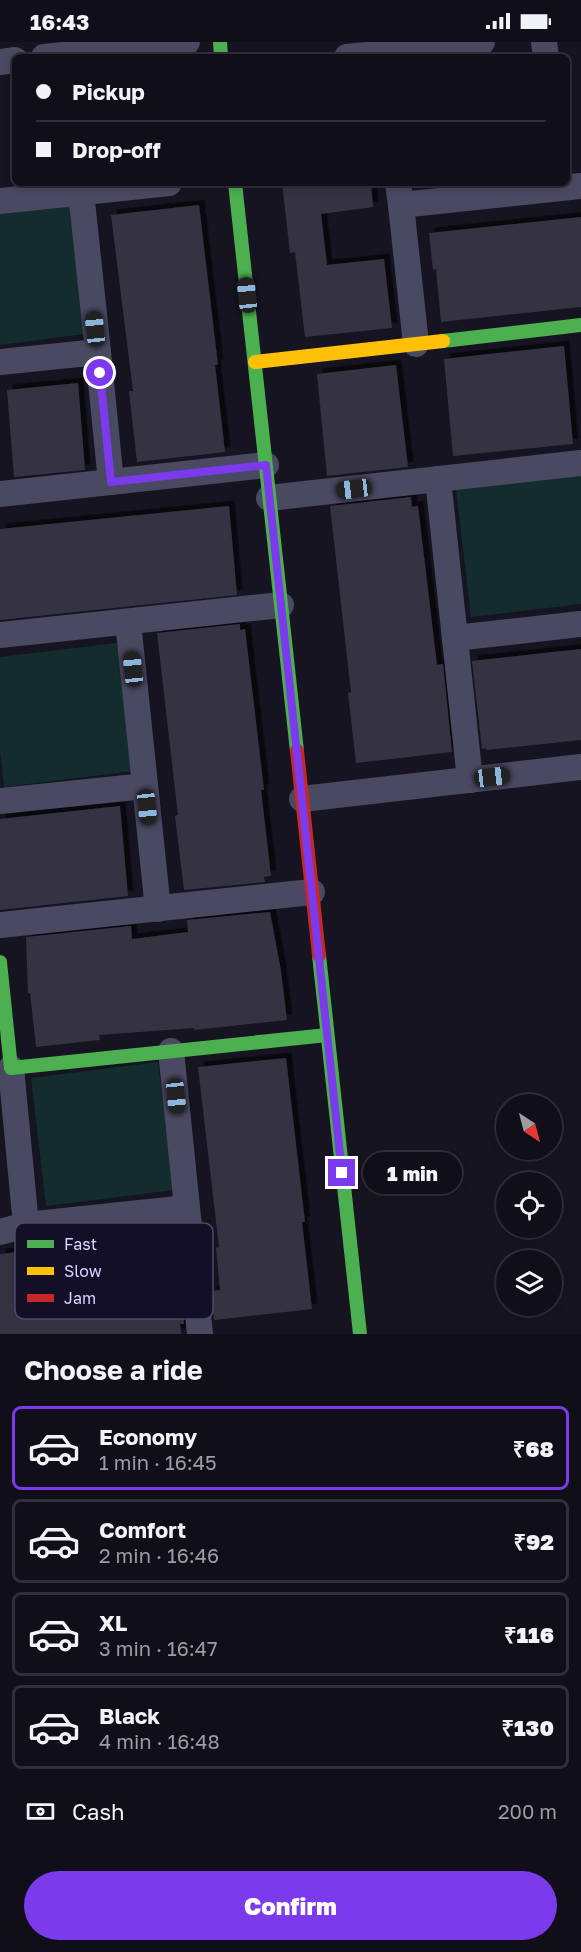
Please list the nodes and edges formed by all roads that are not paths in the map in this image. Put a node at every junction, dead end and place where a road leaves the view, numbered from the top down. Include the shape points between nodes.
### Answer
1 (187, 42) edge
2 (482, 42) edge
3 (70, 48) edge
4 (53, 54) edge
5 (392, 54) edge
6 (140, 186) edge
7 (235, 186) edge
8 (567, 186) edge
9 (81, 192) junction
10 (400, 194) edge
11 (0, 201) edge
12 (581, 325) edge
13 (416, 344) junction
14 (98, 352) junction
15 (0, 362) edge
16 (255, 362) junction
17 (581, 463) edge
18 (266, 465) junction
19 (438, 479) junction
20 (111, 482) junction
21 (0, 494) edge
22 (269, 498) junction
23 (281, 605) junction
24 (128, 622) junction
25 (581, 624) edge
26 (0, 635) edge
27 (455, 638) junction
28 (581, 767) edge
29 (470, 780) junction
30 (145, 786) junction
31 (302, 799) junction
32 (0, 801) edge
33 (312, 892) junction
34 (158, 909) junction
35 (0, 925) edge
36 (0, 962) edge
37 (327, 1035) junction
38 (171, 1051) junction
39 (10, 1068) junction
40 (187, 1208) junction
41 (26, 1223) edge
42 (45, 1223) edge
43 (189, 1223) edge
44 (15, 1228) edge
45 (0, 1232) edge
46 (198, 1319) edge
47 (200, 1334) edge
48 (360, 1334) edge

1 - 3 street
2 - 5 street
3 - 4 street
6 - 9 street
7 - 16 street
8 - 10 street
9 - 11 street
9 - 14 street
10 - 13 street
12 - 13 street
13 - 16 street
14 - 15 street
14 - 20 street
16 - 18 street
17 - 19 street
18 - 20 street
18 - 22 street
19 - 22 street
19 - 27 street
20 - 21 street
22 - 23 street
23 - 24 street
23 - 31 street
24 - 26 street
24 - 30 street
25 - 27 street
27 - 29 street
28 - 29 street
29 - 31 street
30 - 32 street
30 - 34 street
31 - 33 street
33 - 34 street
33 - 37 street
34 - 35 street
36 - 39 street
37 - 38 street
37 - 48 street
38 - 39 street
38 - 40 street
39 - 41 street
40 - 42 street
40 - 43 street
44 - 45 street
46 - 47 street

